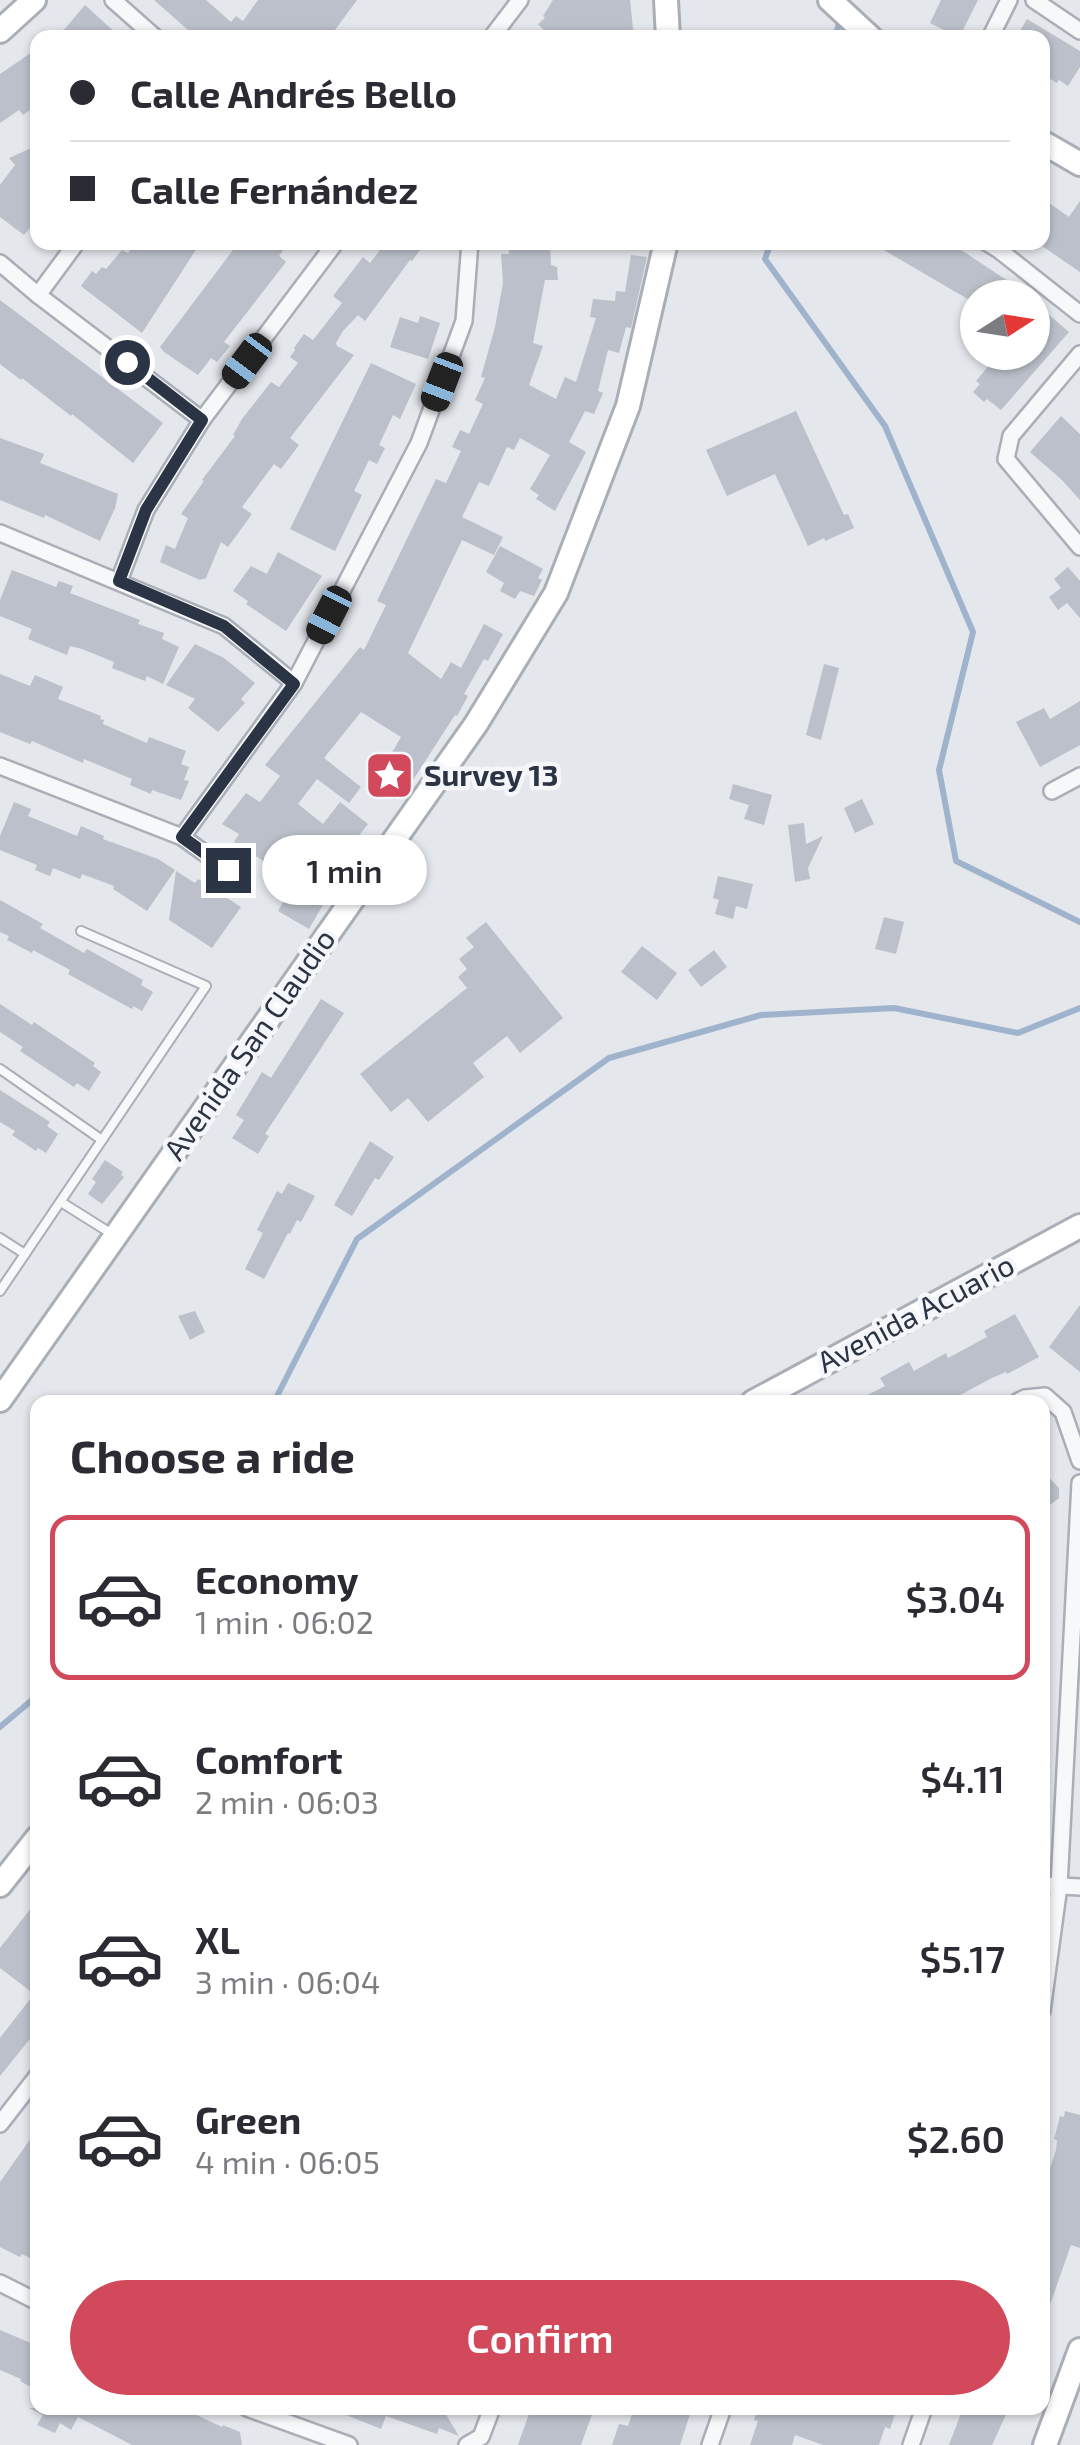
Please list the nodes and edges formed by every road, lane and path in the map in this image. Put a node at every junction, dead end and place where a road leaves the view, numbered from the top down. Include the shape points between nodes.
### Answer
1 (34, 0) edge
2 (113, 0) edge
3 (520, 0) edge
4 (666, 0) edge
5 (830, 0) edge
6 (1010, 0) edge
7 (1034, 0) edge
8 (147, 30) edge
9 (497, 30) edge
10 (668, 30) edge
11 (862, 30) edge
12 (994, 30) edge
13 (0, 31) edge
14 (1080, 31) edge
15 (1050, 147) edge
16 (1080, 164) edge
17 (71, 250) edge
18 (330, 250) edge
19 (469, 250) edge
20 (664, 250) edge
21 (1000, 250) edge
22 (0, 263) edge
23 (38, 295) junction
24 (1080, 314) edge
25 (1080, 354) edge
26 (202, 420) junction
27 (0, 533) edge
28 (1080, 547) edge
29 (119, 581) junction
30 (294, 684) junction
31 (0, 766) edge
32 (1080, 776) edge
33 (1052, 791) dead end
34 (182, 837) junction
35 (228, 870) dead end
36 (81, 931) dead end
37 (0, 1069) edge
38 (102, 1140) junction
39 (60, 1202) junction
40 (1080, 1226) edge
41 (116, 1237) junction
42 (0, 1238) edge
43 (25, 1254) junction
44 (0, 1291) edge
45 (766, 1395) edge
46 (0, 1400) edge
47 (1050, 1401) edge
48 (1080, 1461) edge
49 (1080, 1483) edge
50 (30, 1847) edge
51 (0, 1885) edge
52 (1051, 1886) edge
53 (1080, 1887) edge
54 (30, 2085) edge
55 (0, 2124) edge
56 (0, 2282) edge
57 (30, 2298) edge
58 (1080, 2350) edge
59 (266, 2415) edge
60 (489, 2415) edge
61 (721, 2415) edge
62 (922, 2415) edge
63 (348, 2445) edge
64 (467, 2445) edge
65 (710, 2445) edge
66 (911, 2445) edge
67 (1045, 2445) edge

1 - 13 street
2 - 8 street
3 - 9 street
4 - 10 street
5 - 11 street
6 - 12 street
7 - 14 street
15 - 16 street
17 - 23 street
18 - 26 street
19 - 30 street via 464,321 419,443
20 - 41 street, Avenida San Claudio via 628,406 556,593 476,724
21 - 24 street
22 - 23 street
23 - 26 street
25 - 28 street via 1011,436 1006,459
26 - 29 street via 146,510
27 - 29 street
29 - 30 street via 224,626
30 - 34 street
31 - 34 street
32 - 33 street
34 - 35 street
36 - 38 lane via 206,986
37 - 38 lane
38 - 39 lane
39 - 41 lane
39 - 43 lane
40 - 45 street, Avenida Acuario
41 - 46 street, Avenida San Claudio
42 - 43 lane
43 - 44 lane
47 - 48 street via 1062,1412
49 - 52 street
50 - 51 street
52 - 53 street
54 - 55 street
56 - 57 street
58 - 67 street
59 - 63 street
60 - 64 street via 481,2437
61 - 65 street
62 - 66 street

